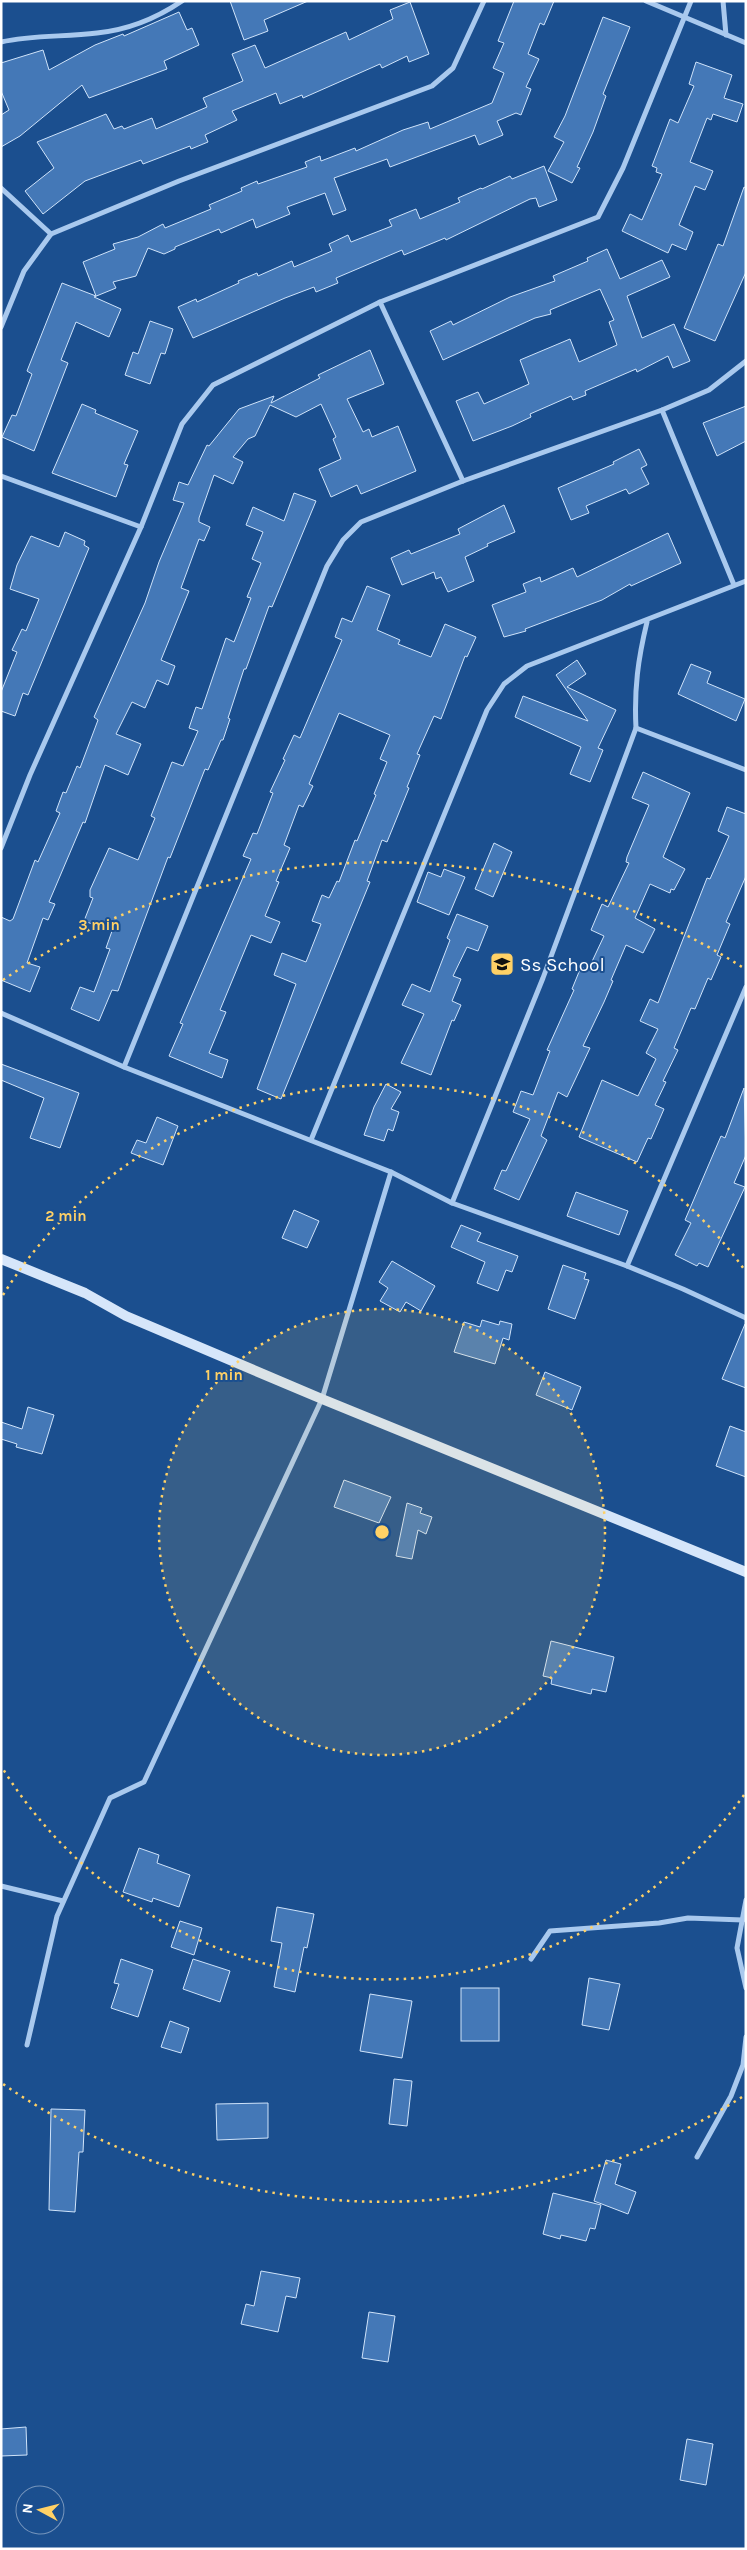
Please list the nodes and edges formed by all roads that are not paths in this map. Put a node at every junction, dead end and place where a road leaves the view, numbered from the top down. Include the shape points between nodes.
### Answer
1 (182, 1) edge
2 (484, 1) edge
3 (646, 1) edge
4 (691, 1) edge
5 (723, 1) edge
6 (684, 18) junction
7 (726, 35) junction
8 (1, 42) edge
9 (746, 43) edge
10 (1, 188) edge
11 (51, 234) junction
12 (380, 302) junction
13 (1, 327) edge
14 (746, 361) edge
15 (662, 410) junction
16 (1, 476) edge
17 (463, 481) junction
18 (141, 527) junction
19 (746, 581) edge
20 (734, 585) junction
21 (647, 622) junction
22 (636, 728) junction
23 (746, 770) edge
24 (1, 848) edge
25 (746, 987) edge
26 (1, 1013) edge
27 (124, 1067) junction
28 (311, 1140) junction
29 (391, 1172) junction
30 (452, 1204) junction
31 (1, 1259) edge
32 (627, 1266) junction
33 (746, 1318) edge
34 (322, 1399) junction
35 (746, 1572) edge
36 (1, 1886) edge
37 (746, 1900) edge
38 (64, 1901) junction
39 (742, 1920) junction
40 (531, 1958) dead end
41 (746, 1988) edge
42 (746, 2037) edge
43 (26, 2045) dead end
44 (697, 2157) dead end

1 - 8 street via 164,13 98,33
2 - 11 street via 453,68 432,86 179,181
3 - 6 street
4 - 6 street
5 - 7 street
6 - 7 street
6 - 12 street via 623,168 598,217
7 - 9 street
10 - 11 street
11 - 13 street via 24,271
12 - 17 street
12 - 18 street via 213,385 182,424
14 - 15 street via 709,390
15 - 17 street
15 - 20 street
16 - 18 street
17 - 27 street via 361,522 343,540 327,566
18 - 24 street via 30,775
19 - 20 street
20 - 21 street
21 - 22 street via 634,692
21 - 28 street via 527,666 504,684 487,710
22 - 23 street
22 - 30 street via 543,978
25 - 32 street
26 - 27 street
27 - 28 street
28 - 29 street
29 - 30 street
29 - 34 street
30 - 32 street
31 - 34 street via 85,1292 126,1316
32 - 33 street
34 - 35 street
34 - 38 street via 144,1782 110,1798
36 - 38 street
37 - 39 street
38 - 43 street via 57,1916
39 - 40 street via 688,1918 550,1931
39 - 41 street via 738,1948
42 - 44 street via 744,2064 731,2096

